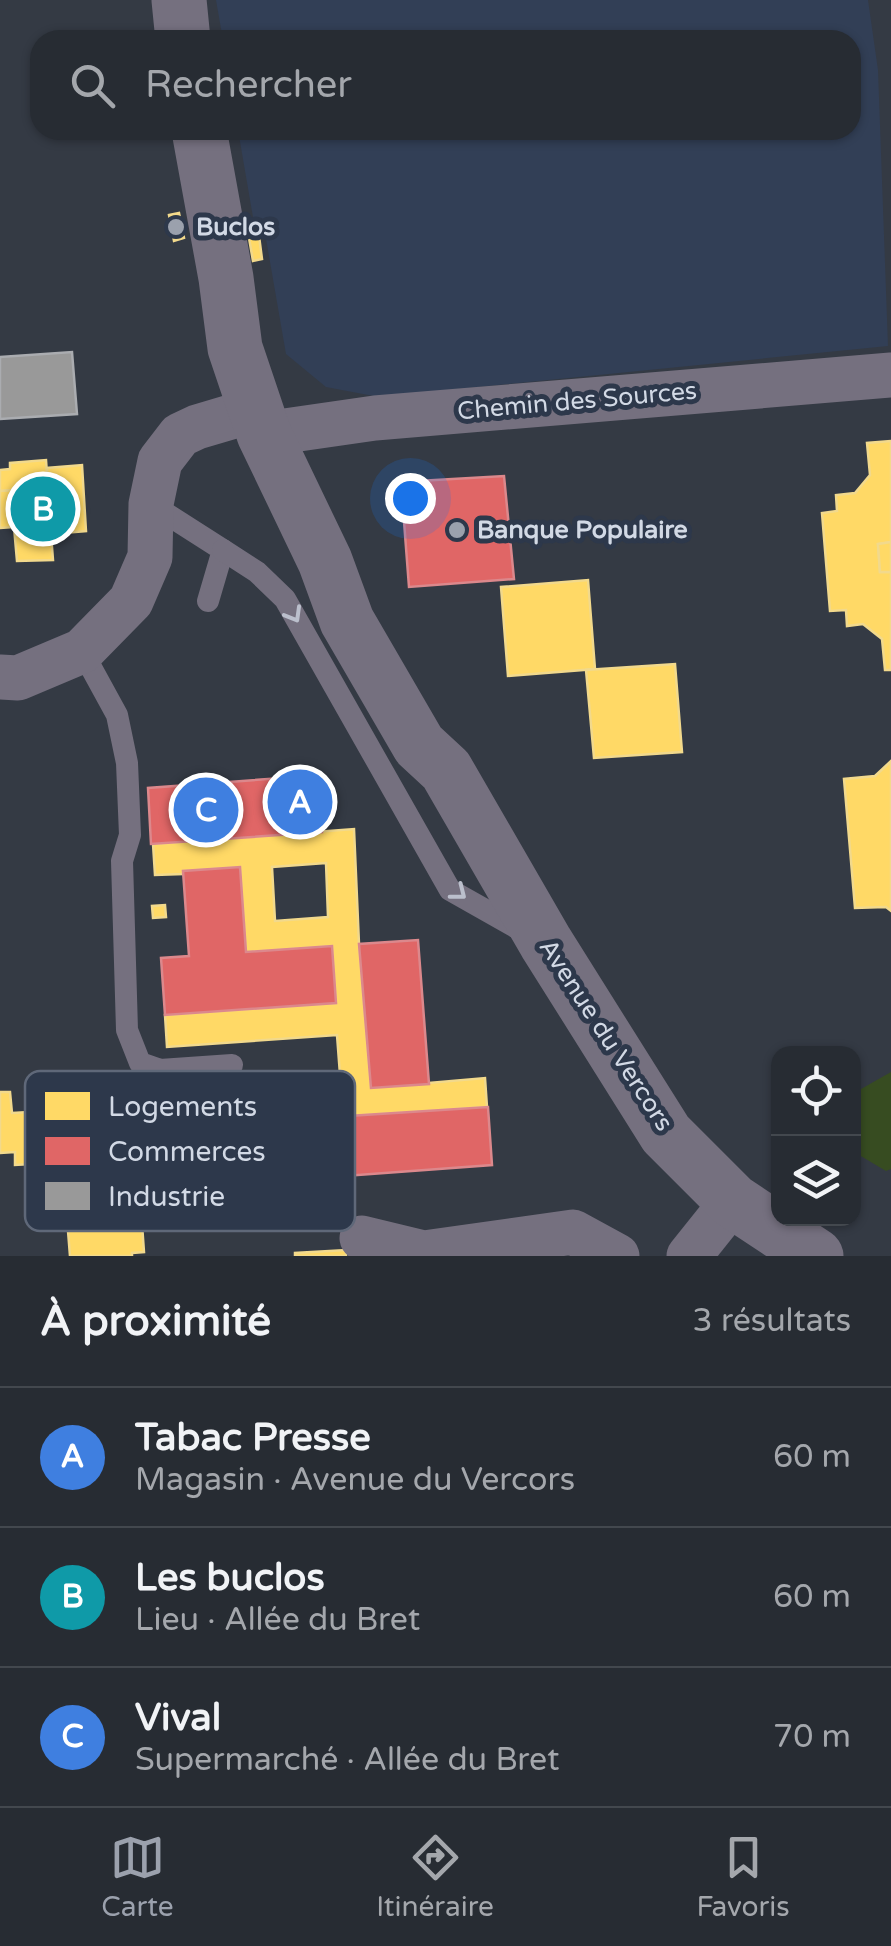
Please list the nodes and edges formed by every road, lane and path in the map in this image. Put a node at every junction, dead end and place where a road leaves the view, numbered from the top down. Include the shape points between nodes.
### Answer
1 (179, 0) edge
2 (182, 30) edge
3 (200, 140) edge
4 (891, 375) edge
5 (259, 422) junction
6 (151, 504) junction
7 (222, 550) junction
8 (208, 601) dead end
9 (82, 651) junction
10 (0, 677) edge
11 (546, 944) junction
12 (232, 1065) dead end
13 (733, 1202) junction
14 (362, 1238) dead end
15 (617, 1256) edge
16 (690, 1256) edge
17 (816, 1256) edge

1 - 2 street
3 - 5 street, Avenue du Vercors via 235,348
4 - 5 street, Chemin des Sources
5 - 6 street, Chemin des Sources via 197,427 180,435 160,461
5 - 11 street, Avenue du Vercors via 347,621 419,745 446,770
6 - 7 lane
6 - 9 street, Chemin des Sources via 150,557 131,601
7 - 8 lane
7 -> 11 lane via 258,572 284,599 450,890
9 - 10 street via 18,678
9 - 12 lane via 117,715 127,763 130,835 122,861 132,1047 140,1063 160,1070
11 - 13 street, Avenue du Vercors via 666,1134
13 - 16 street
13 - 17 street, Avenue du Vercors
14 - 15 street via 424,1252 573,1232

